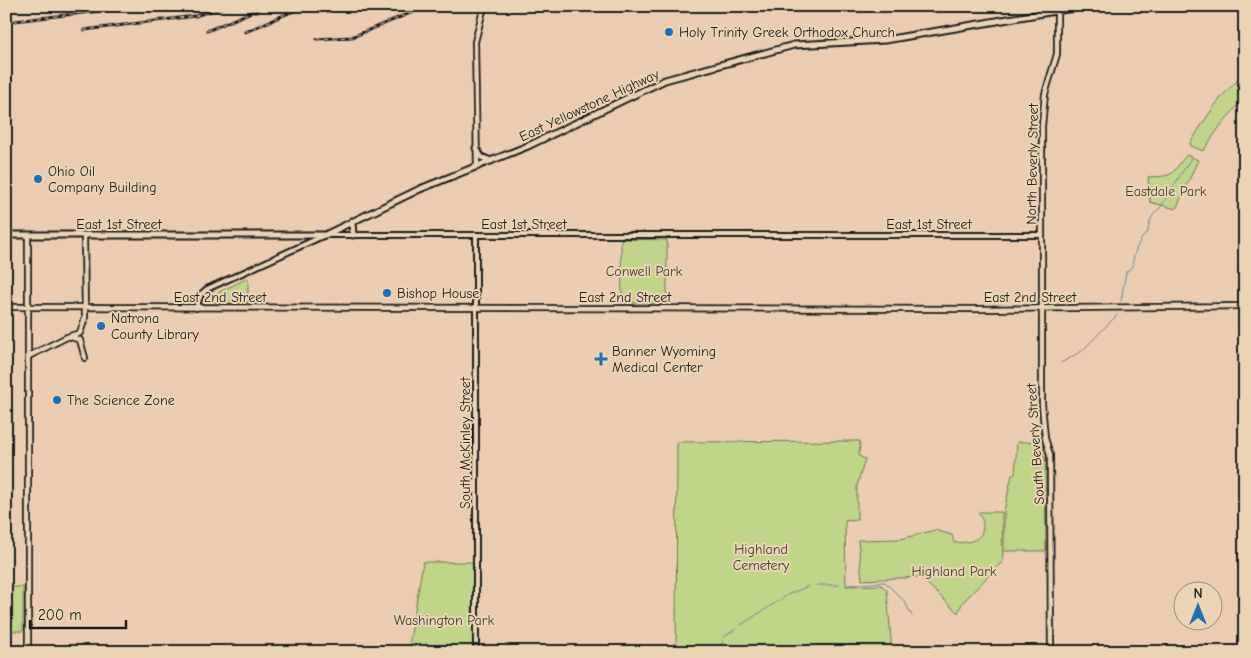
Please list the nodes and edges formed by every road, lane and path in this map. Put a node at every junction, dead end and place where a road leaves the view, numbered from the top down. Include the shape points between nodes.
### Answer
1 (484, 6) edge
2 (1085, 6) edge
3 (1057, 9) edge
4 (476, 148) junction
5 (492, 161) junction
6 (477, 167) junction
7 (352, 221) junction
8 (6, 235) edge
9 (28, 235) junction
10 (84, 235) junction
11 (325, 235) junction
12 (353, 235) junction
13 (476, 235) junction
14 (1042, 235) junction
15 (28, 306) junction
16 (1245, 306) edge
17 (6, 307) edge
18 (85, 307) junction
19 (196, 308) junction
20 (1042, 308) junction
21 (476, 310) junction
22 (67, 337) junction
23 (29, 356) junction
24 (85, 358) dead end
25 (28, 652) edge
26 (476, 652) edge
27 (1051, 652) edge

1 - 4 main road via 475,42
2 - 3 main road, East Yellowstone Highway
3 - 5 main road, East Yellowstone Highway via 879,41 817,42 785,47 665,80
3 - 14 main road, North Beverly Street via 1056,58 1042,110
4 - 5 main road via 481,157
4 - 6 main road
5 - 6 main road, East Yellowstone Highway
6 - 7 main road, East Yellowstone Highway
7 - 11 main road, East Yellowstone Highway
7 - 12 main road
8 - 9 main road, East 1st Street
9 - 10 main road, East 1st Street
9 - 15 main road
10 - 11 main road, East 1st Street
10 - 18 main road
11 - 12 street, East 1st Street
11 - 19 street, East Yellowstone Highway via 207,289 201,294
12 - 13 street, East 1st Street
13 - 14 street, East 1st Street
13 - 21 street, South McKinley Street
14 - 20 main road, South Beverly Street
15 - 17 main road, East 2nd Street
15 - 18 main road, East 2nd Street
15 - 23 main road
16 - 20 main road, East 2nd Street
18 - 19 main road, East 2nd Street
18 - 22 main road via 80,333
19 - 21 main road, East 2nd Street
20 - 21 main road, East 2nd Street
20 - 27 main road, South Beverly Street via 1042,416 1050,455 1051,488
21 - 26 street, South McKinley Street
22 - 23 main road
22 - 24 main road via 80,340
23 - 25 main road

